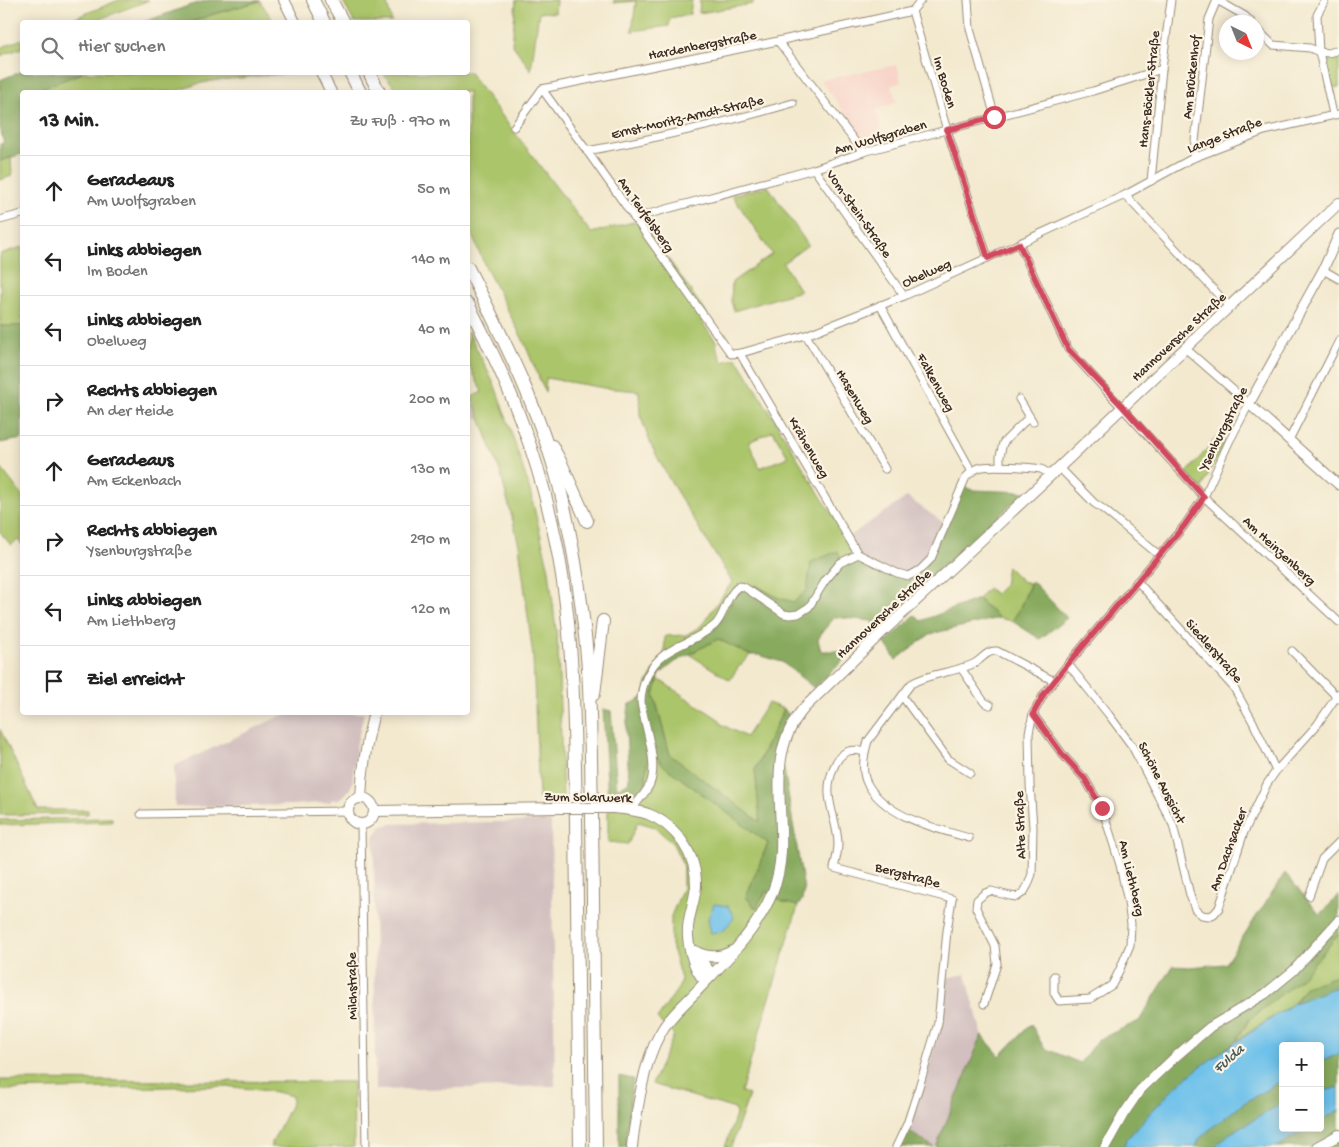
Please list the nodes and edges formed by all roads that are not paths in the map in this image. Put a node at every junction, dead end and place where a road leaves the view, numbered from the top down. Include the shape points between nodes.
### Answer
1 (284, 0) edge
2 (313, 0) edge
3 (331, 0) edge
4 (921, 0) edge
5 (968, 0) edge
6 (1171, 0) edge
7 (1217, 0) edge
8 (1325, 0) edge
9 (912, 10) junction
10 (1243, 15) edge
11 (294, 20) edge
12 (323, 20) edge
13 (342, 20) edge
14 (1264, 36) edge
15 (778, 41) junction
16 (1339, 50) edge
17 (1319, 52) junction
18 (1162, 69) junction
19 (322, 75) edge
20 (352, 75) edge
21 (370, 75) edge
22 (329, 90) edge
23 (359, 90) edge
24 (378, 90) edge
25 (542, 90) junction
26 (793, 104) dead end
27 (1336, 114) edge
28 (994, 117) junction
29 (514, 127) dead end
30 (947, 130) junction
31 (587, 151) junction
32 (863, 152) junction
33 (1194, 158) junction
34 (814, 169) junction
35 (1151, 181) junction
36 (1125, 195) junction
37 (1338, 207) edge
38 (20, 215) edge
39 (634, 218) junction
40 (0, 220) edge
41 (1339, 234) edge
42 (1019, 244) junction
43 (988, 258) junction
44 (1323, 270) junction
45 (470, 272) edge
46 (1339, 278) edge
47 (904, 296) junction
48 (880, 305) junction
49 (1229, 306) junction
50 (470, 308) edge
51 (806, 335) junction
52 (1339, 341) edge
53 (1185, 348) junction
54 (741, 353) junction
55 (730, 354) joint
56 (1019, 399) dead end
57 (1249, 404) junction
58 (1123, 407) junction
59 (538, 421) junction
60 (1289, 440) junction
61 (1000, 466) junction
62 (1059, 467) junction
63 (885, 469) dead end
64 (972, 472) junction
65 (1051, 475) junction
66 (1339, 485) edge
67 (1204, 497) junction
68 (587, 521) dead end
69 (858, 554) junction
70 (1159, 555) junction
71 (1137, 581) junction
72 (603, 621) dead end
73 (1339, 622) edge
74 (1292, 651) dead end
75 (1068, 664) junction
76 (961, 668) junction
77 (1054, 681) junction
78 (902, 696) junction
79 (1338, 696) edge
80 (990, 705) dead end
81 (1033, 714) junction
82 (373, 715) edge
83 (590, 716) junction
84 (864, 752) junction
85 (1276, 771) junction
86 (970, 773) dead end
87 (361, 798) junction
88 (632, 810) junction
89 (348, 811) junction
90 (375, 811) junction
91 (140, 814) dead end
92 (361, 824) junction
93 (969, 838) dead end
94 (1339, 842) edge
95 (1309, 896) dead end
96 (1214, 914) joint
97 (1339, 920) edge
98 (692, 948) junction
99 (736, 948) junction
100 (1054, 976) dead end
101 (708, 978) junction
102 (984, 1004) dead end
103 (1339, 1135) edge
104 (366, 1147) edge
105 (580, 1147) edge
106 (596, 1147) edge
107 (632, 1147) edge
108 (896, 1147) edge
109 (1105, 1147) edge
110 (1317, 1147) edge

1 - 11 main road
2 - 12 highway
3 - 13 highway
4 - 9 street
5 - 28 street via 970,29
6 - 18 street, Hans-Böckler-Straße
7 - 10 street
7 - 33 street, Am Brückenhof via 1209,19
8 - 17 street via 1318,15
9 - 15 street, Hardenbergstraße
9 - 30 street, Im Boden
14 - 17 street via 1273,45 1310,48
15 - 25 street, Hardenbergstraße
15 - 32 street
16 - 17 street
17 - 27 street
18 - 28 street, Am Wolfsgraben
18 - 35 street, Hans-Böckler-Straße
19 - 22 main road
20 - 23 highway
21 - 24 highway
25 - 29 street
25 - 31 street, Am Teufelsberg
26 - 31 street, Ernst-Moritz-Arndt-Straße
27 - 33 street, Lange Straße via 1264,131
28 - 30 street, Am Wolfsgraben
30 - 32 street, Am Wolfsgraben
30 - 43 street, Im Boden
31 - 39 street, Am Teufelsberg
32 - 34 street, Am Wolfsgraben
33 - 35 street, Lange Straße
34 - 39 street, Am Wolfsgraben
34 - 47 street, Vom-Stein-Straße
35 - 36 street, Lange Straße
36 - 42 street, Obelweg
36 - 49 street
37 - 49 main road, Hannoversche Straße
38 - 40 street
39 - 55 street, Am Teufelsberg
41 - 44 street, Ysenburgstraße
42 - 43 street, Obelweg
42 - 58 street, Am Heinzenberg via 1068,349
43 - 47 street, Obelweg
44 - 46 street
44 - 57 street, Ysenburgstraße
45 - 59 highway
47 - 48 street, Obelweg
48 - 51 street, Obelweg
48 - 64 street, Falkenweg
49 - 53 main road, Hannoversche Straße
50 - 105 highway via 524,426 556,542 568,622 574,717
51 - 54 street, Obelweg
51 - 63 street, Hasenweg
52 - 60 street
53 - 57 street
53 - 58 main road, Hannoversche Straße
54 - 55 street, Obelweg
54 - 69 street, Krähenweg
56 - 61 street via 1031,420 1003,443
57 - 60 street
57 - 67 street, Ysenburgstraße
58 - 62 main road, Hannoversche Straße
58 - 67 street, Am Heinzenberg
59 - 68 highway
59 - 83 highway via 572,540 587,658
60 - 66 street
61 - 64 street via 982,467
61 - 65 street via 1039,469
62 - 65 main road, Hannoversche Straße
62 - 70 street via 1094,503
64 - 69 street via 966,477 931,559 920,570 909,576
65 - 99 main road, Hannoversche Straße via 795,718 780,758 780,859 777,879 758,920
67 - 70 street, Ysenburgstraße
67 - 73 street, Am Heinzenberg
69 - 88 street via 840,563 809,607 798,614 784,614 739,586 731,594 717,622 705,633 658,661 644,680 641,695 654,769 651,782
70 - 71 street, Ysenburgstraße
71 - 75 street, Ysenburgstraße
71 - 85 street, Siedlerstraße via 1234,688
72 - 83 highway
74 - 79 street, Am Dachsacker
75 - 77 street, Ysenburgstraße
75 - 96 street, Schöne Aussicht via 1132,746 1173,825 1195,909 1202,915
76 - 77 street via 974,664 992,650
76 - 78 street via 920,679 911,684
76 - 80 street via 984,702
77 - 81 street, Ysenburgstraße
78 - 84 street via 868,741
78 - 86 street via 948,759
79 - 85 street, Am Dachsacker
81 - 100 street, Am Liethberg via 1085,779 1102,808 1120,865 1131,924 1130,945 1112,985 1090,999 1059,1001 1054,993
81 - 102 street, Alte Straße via 1029,733 1032,874 1024,892 1017,897 991,891 977,900 976,908 995,946 997,964
82 - 87 main road
83 - 106 highway
84 - 93 street via 866,782 877,797 905,816
84 - 108 street, Bergstraße via 843,754 836,760 831,775 829,794 838,845 834,868 952,900 938,1023 907,1124
85 - 96 street, Am Dachsacker via 1249,821 1223,898
87 - 89 main road via 352,802
87 - 90 main road via 371,801
88 - 90 main road, Zum Solarwerk, bridge
88 - 98 main road, Zum Solarwerk via 666,824 682,841 692,860 696,888 688,925
89 - 91 street
89 - 92 main road via 351,820
90 - 92 main road via 371,820
92 - 104 street, Milchstraße
94 - 95 street via 1322,860
97 - 109 street via 1266,994 1210,1027 1140,1090
98 - 99 main road via 704,956 719,956
98 - 101 main road, Zum Solarwerk via 694,966 699,974
99 - 101 main road, Hannoversche Straße
101 - 107 main road, Hannoversche Straße via 669,1021 654,1045 642,1083
103 - 110 main road

